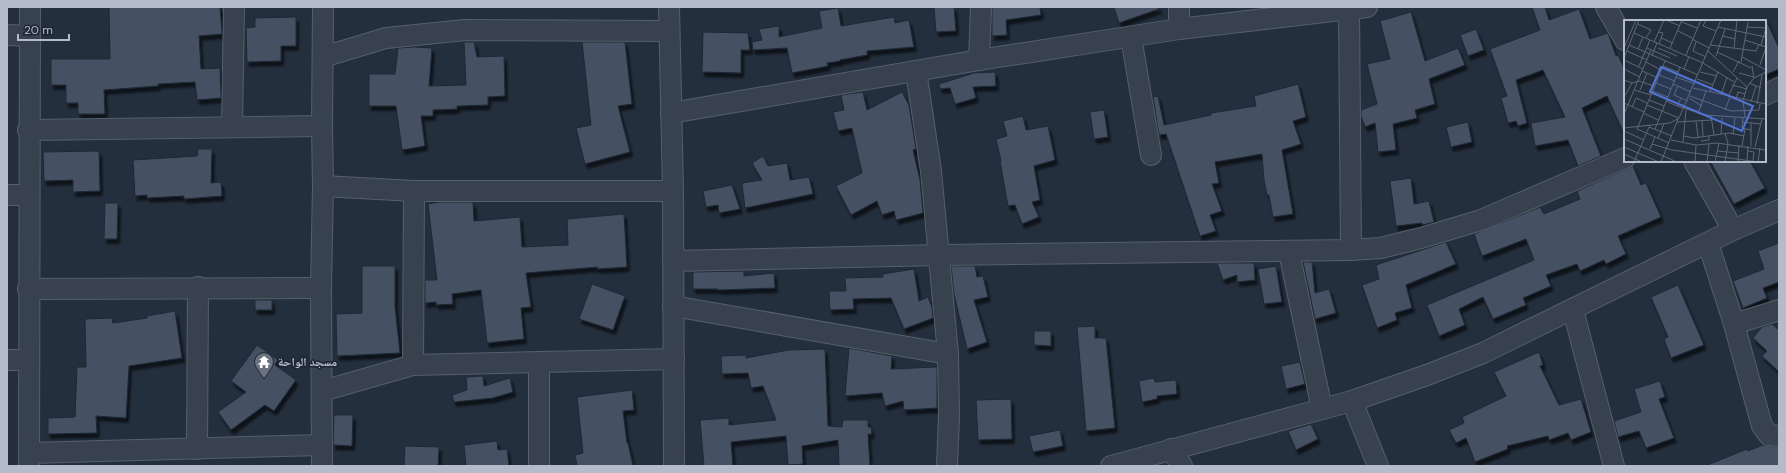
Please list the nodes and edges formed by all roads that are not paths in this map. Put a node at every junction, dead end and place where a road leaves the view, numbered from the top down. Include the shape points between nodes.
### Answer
1 (30, 7) edge
2 (234, 7) edge
3 (323, 7) edge
4 (669, 7) edge
5 (981, 7) edge
6 (1178, 7) edge
7 (1606, 7) edge
8 (1358, 8) edge
9 (1309, 11) edge
10 (1179, 29) junction
11 (669, 31) junction
12 (7, 35) edge
13 (29, 36) junction
14 (1131, 37) junction
15 (1624, 38) edge
16 (322, 57) junction
17 (979, 60) junction
18 (916, 71) junction
19 (1779, 88) edge
20 (1766, 94) edge
21 (671, 113) junction
22 (232, 126) junction
23 (322, 126) junction
24 (28, 130) junction
25 (1151, 155) dead end
26 (1624, 158) edge
27 (1695, 162) edge
28 (323, 186) junction
29 (414, 191) junction
30 (673, 191) junction
31 (7, 194) edge
32 (29, 195) junction
33 (1779, 210) edge
34 (1733, 230) junction
35 (1708, 243) junction
36 (1352, 250) junction
37 (1289, 252) junction
38 (940, 256) junction
39 (673, 261) junction
40 (198, 287) junction
41 (321, 288) junction
42 (28, 290) junction
43 (673, 306) junction
44 (1573, 310) junction
45 (1779, 310) edge
46 (1734, 324) junction
47 (948, 354) junction
48 (674, 359) junction
49 (7, 360) edge
50 (28, 360) junction
51 (539, 362) junction
52 (413, 365) junction
53 (322, 391) junction
54 (1352, 401) junction
55 (1322, 409) junction
56 (1779, 436) edge
57 (321, 445) junction
58 (197, 449) junction
59 (1171, 449) junction
60 (233, 457) edge
61 (29, 460) edge
62 (322, 466) edge
63 (539, 466) edge
64 (674, 466) edge
65 (947, 466) edge
66 (1111, 466) edge
67 (1182, 466) edge
68 (1378, 466) edge
69 (1614, 466) edge

1 - 13 street
2 - 22 street
3 - 16 street
4 - 11 street
5 - 17 street
6 - 10 street
7 - 15 street
8 - 9 street
8 - 36 street
9 - 10 street
10 - 14 street
11 - 16 street via 464,30 386,38
11 - 21 street
12 - 13 street
13 - 24 street
14 - 17 street
14 - 25 street
16 - 23 street
17 - 18 street
18 - 21 street
18 - 38 street via 931,171
19 - 20 street
21 - 30 street
22 - 23 street
22 - 24 street
23 - 28 street
24 - 32 street
26 - 36 street via 1457,228 1381,248
27 - 34 street
28 - 29 street
28 - 41 street
29 - 30 street
29 - 52 street
30 - 39 street
31 - 32 street
32 - 42 street
33 - 34 street
34 - 35 street
35 - 44 street
35 - 46 street
36 - 37 street
37 - 38 street
37 - 55 street
38 - 39 street
38 - 47 street
39 - 43 street
40 - 41 street
40 - 42 street
40 - 58 street
41 - 53 street
42 - 50 street
43 - 47 street
43 - 48 street
44 - 54 street via 1483,353
44 - 69 street
45 - 46 street
46 - 56 street via 1762,426 1769,434
47 - 65 street
48 - 51 street
48 - 64 street
49 - 50 street
50 - 61 street
51 - 52 street
51 - 63 street
52 - 53 street
53 - 57 street
54 - 55 street
54 - 68 street
55 - 59 street
57 - 60 street
57 - 62 street
58 - 60 street
58 - 61 street
59 - 66 street
59 - 67 street

